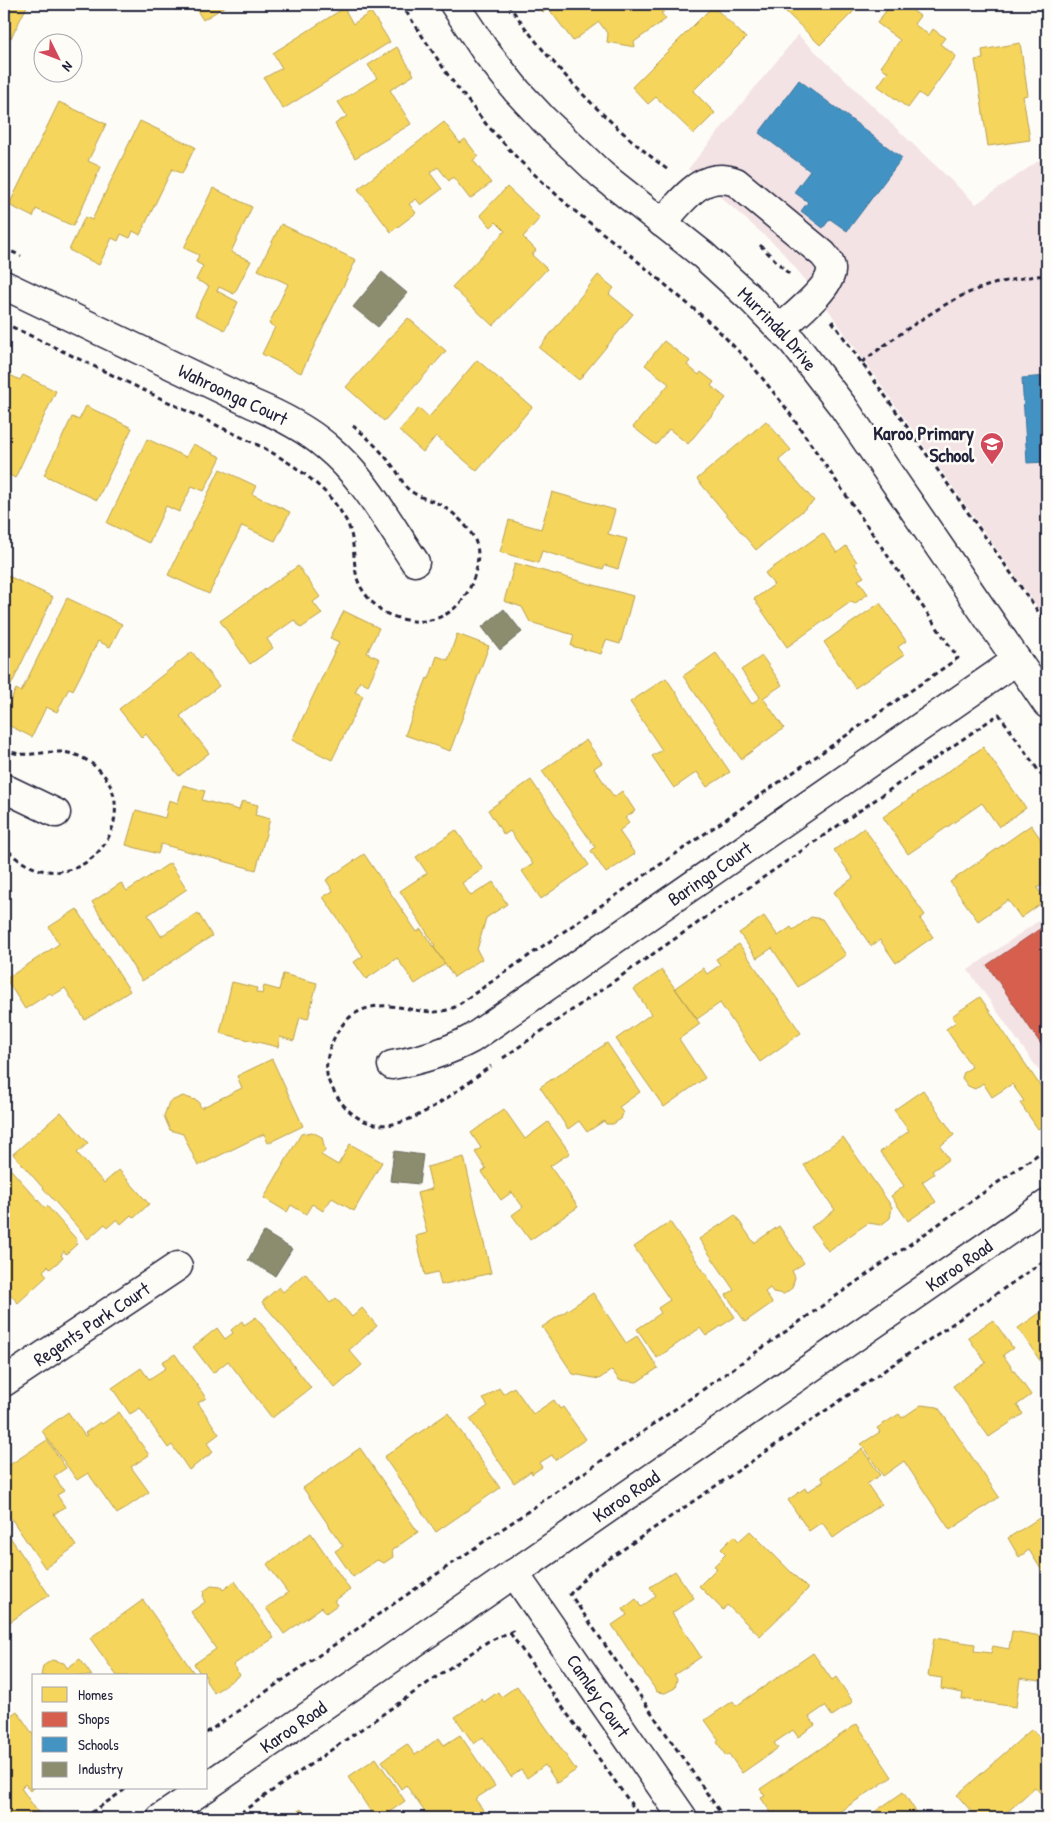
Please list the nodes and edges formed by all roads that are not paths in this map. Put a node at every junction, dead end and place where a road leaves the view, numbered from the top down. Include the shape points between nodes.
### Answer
1 (454, 4) edge
2 (662, 223) junction
3 (4, 285) edge
4 (780, 329) junction
5 (415, 562) dead end
6 (1017, 660) junction
7 (1047, 704) edge
8 (4, 788) edge
9 (56, 813) dead end
10 (392, 1066) dead end
11 (1047, 1204) edge
12 (178, 1266) dead end
13 (4, 1382) edge
14 (514, 1573) junction
15 (208, 1786) edge
16 (202, 1790) edge
17 (162, 1818) edge
18 (683, 1818) edge

1 - 2 street, Murrindal Drive via 486,52 544,120 602,175
2 - 4 street, Murrindal Drive via 730,279
2 - 4 street via 693,189 726,178 736,182 823,254 831,269 824,286
3 - 5 street, Wahroonga Court via 278,415 326,445 370,493
4 - 6 street, Murrindal Drive via 844,408
6 - 7 street, Murrindal Drive
6 - 10 street, Baringa Court via 471,1039 449,1051
8 - 9 street
11 - 14 street, Karoo Road
12 - 13 street, Regents Park Court
14 - 15 street, Karoo Road
14 - 18 street, Camley Court
16 - 17 street, Karoo Road

